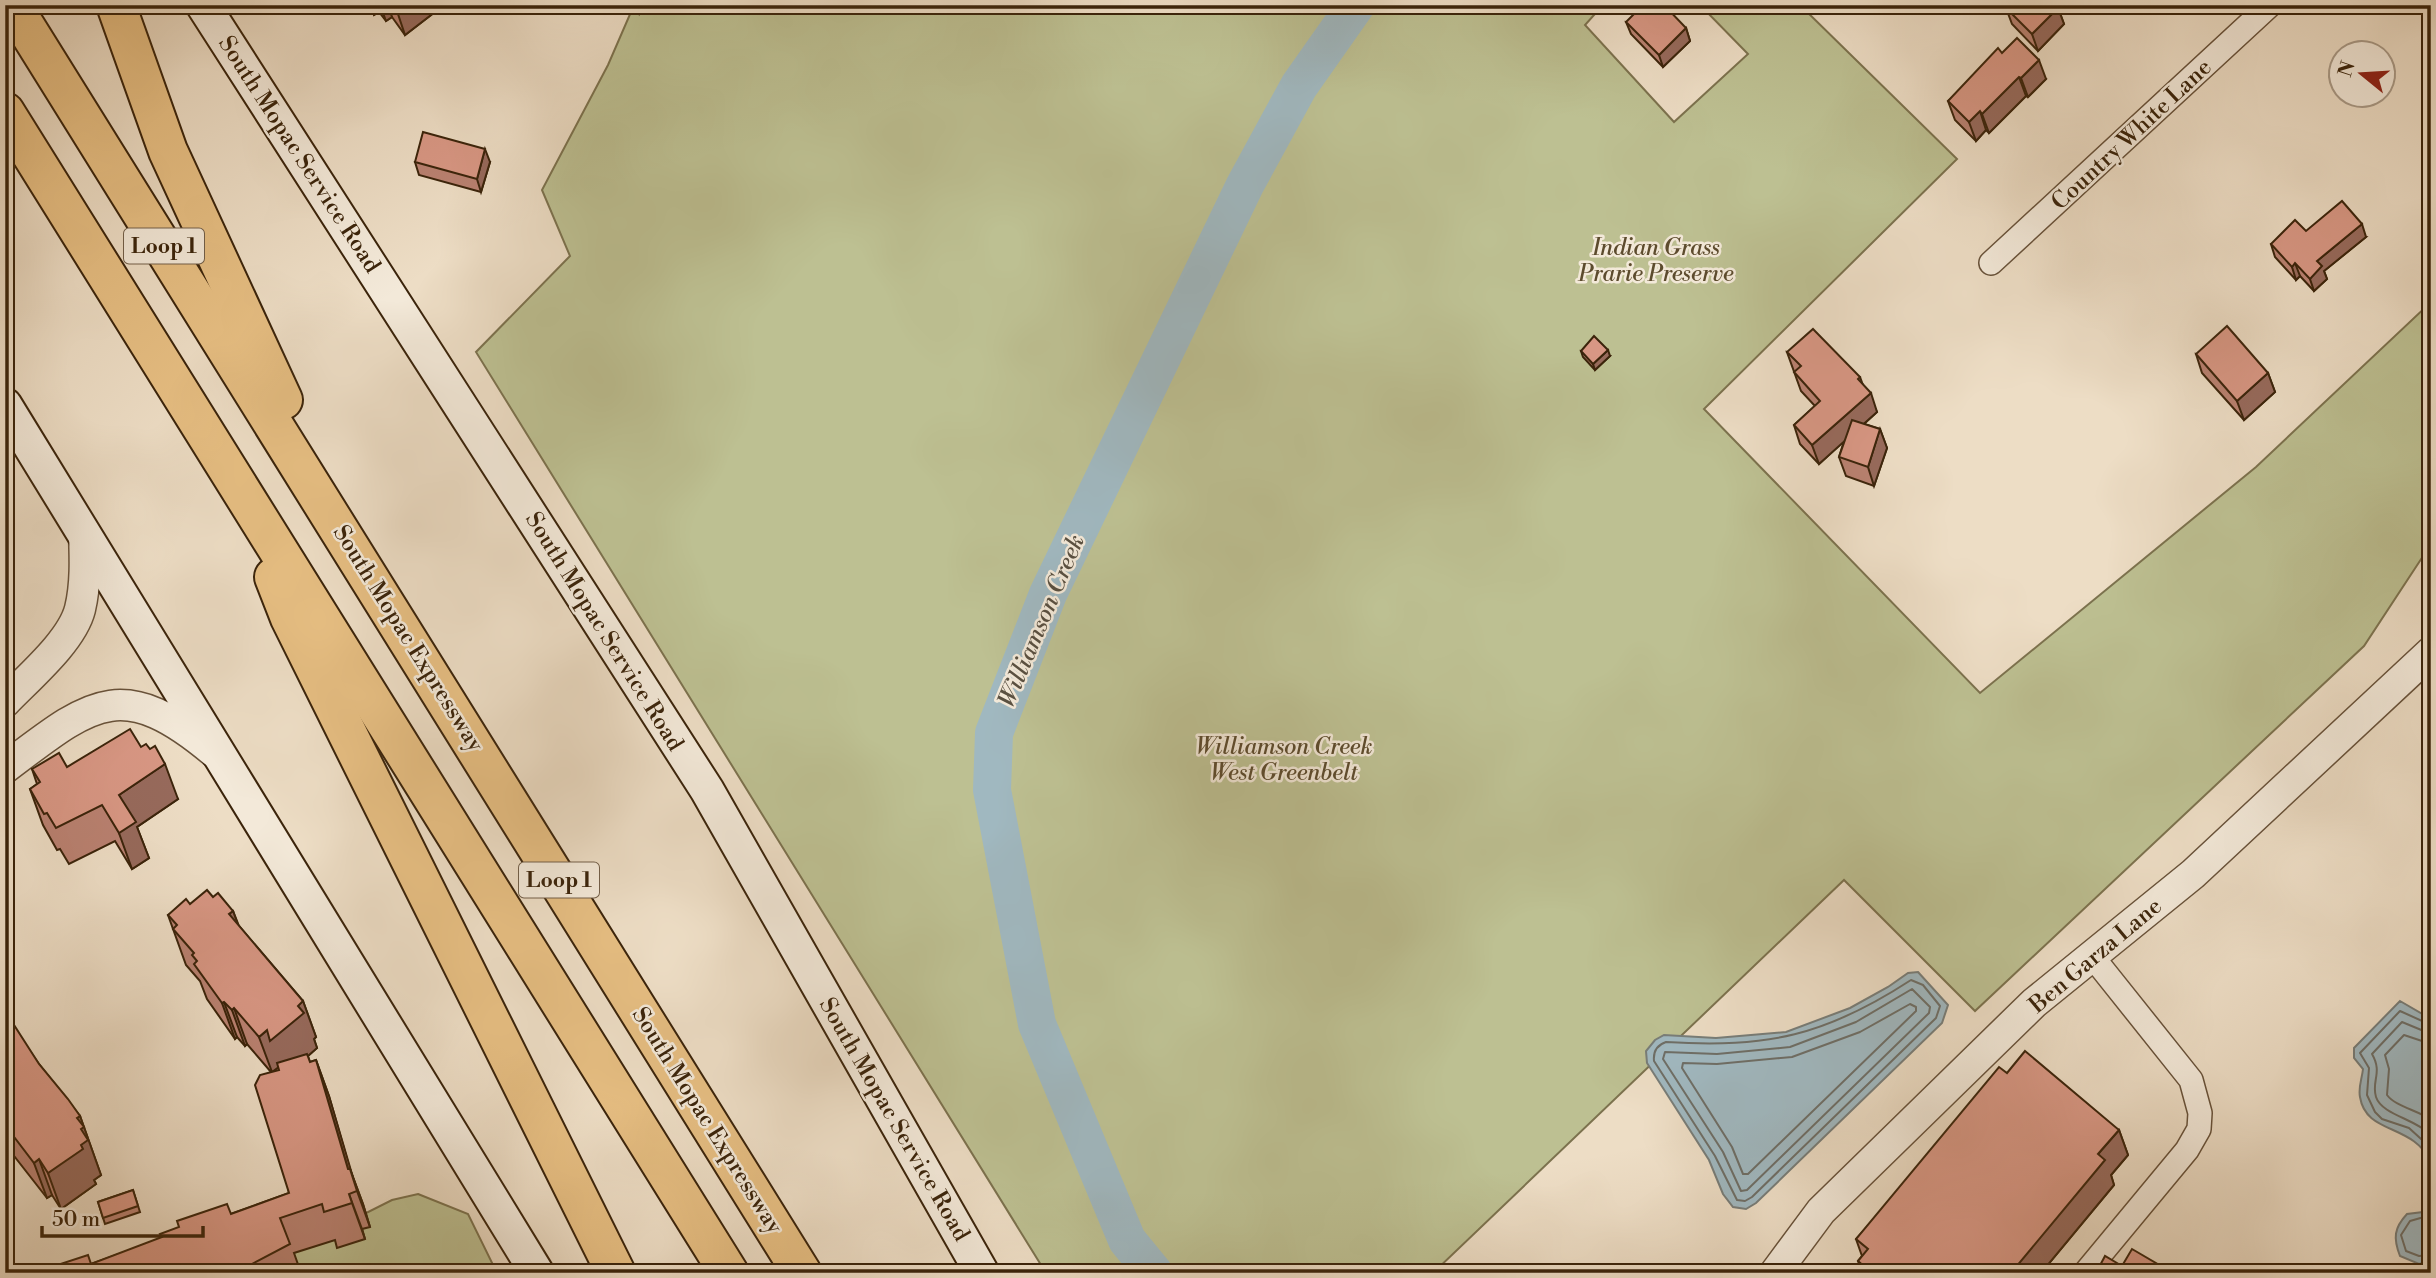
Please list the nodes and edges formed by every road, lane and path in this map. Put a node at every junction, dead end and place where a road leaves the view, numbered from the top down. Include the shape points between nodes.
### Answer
1 (12, 5) edge
2 (116, 5) edge
3 (204, 5) edge
4 (2270, 5) edge
5 (5, 112) edge
6 (1991, 263) dead end
7 (5, 405) edge
8 (316, 488) junction
9 (241, 490) junction
10 (84, 532) junction
11 (2431, 652) edge
12 (5, 702) edge
13 (222, 759) junction
14 (5, 768) edge
15 (2092, 956) junction
16 (537, 1273) edge
17 (616, 1273) edge
18 (729, 1273) edge
19 (802, 1273) edge
20 (982, 1273) edge
21 (1775, 1273) edge
22 (2085, 1273) edge

1 - 8 highway, South Mopac Expressway / Loop 1
2 - 8 highway via 168,151 274,376
3 - 20 main road, South Mopac Service Road via 707,790
4 - 6 street, Country White Lane
5 - 9 highway, Loop 1
7 - 10 main road
8 - 19 highway, South Mopac Expressway / Loop 1
9 - 17 highway via 290,618
9 - 18 highway, Loop 1
10 - 12 street via 85,574 80,610 71,631
10 - 13 main road
11 - 15 street, Ben Garza Lane via 2193,874
13 - 14 street via 164,715 121,705 76,716
13 - 16 main road
15 - 21 street, Ben Garza Lane via 2034,1003 1821,1211
15 - 22 street via 2191,1080 2200,1113 2199,1129 2186,1150

